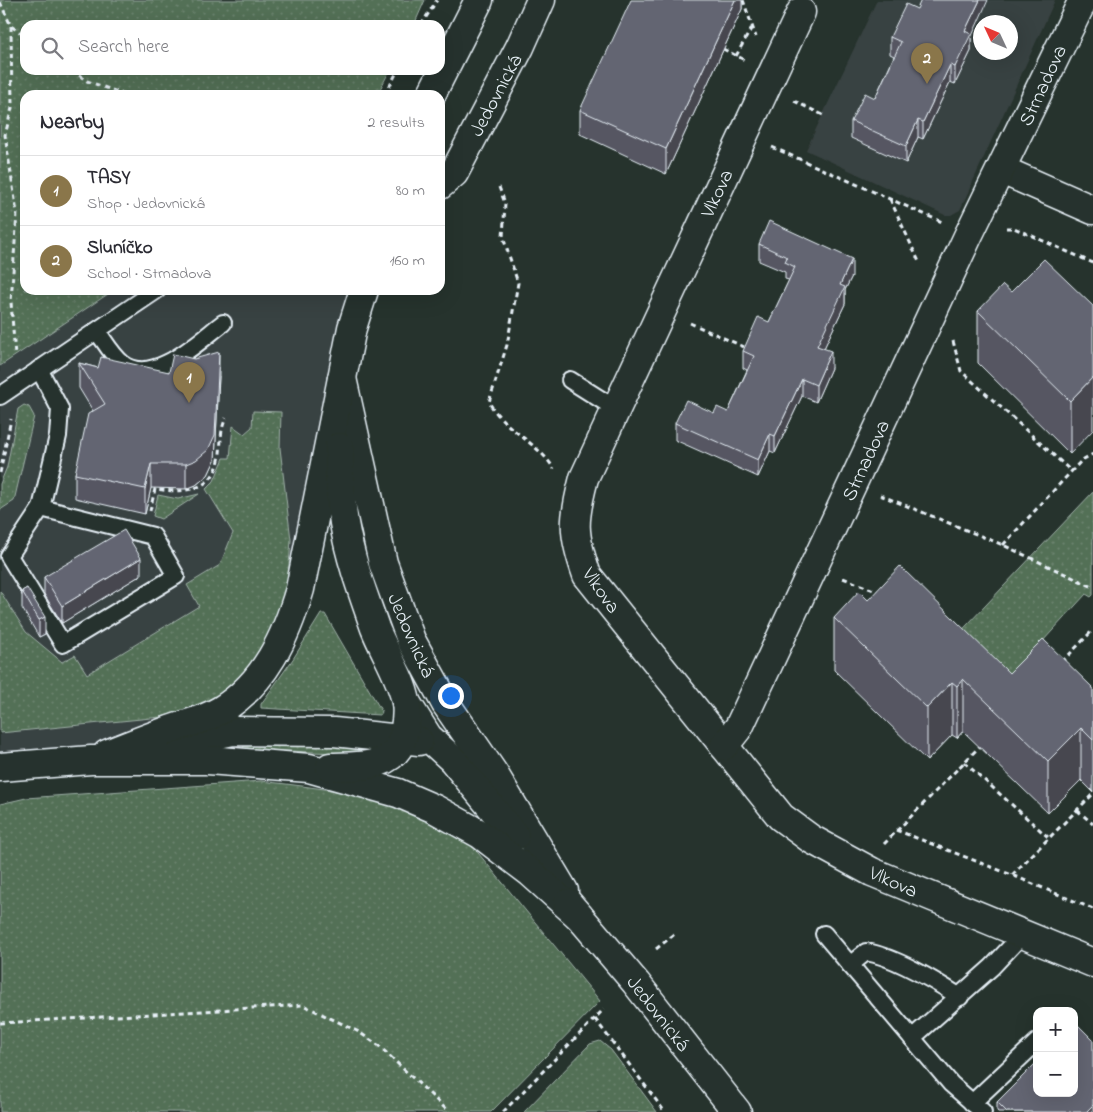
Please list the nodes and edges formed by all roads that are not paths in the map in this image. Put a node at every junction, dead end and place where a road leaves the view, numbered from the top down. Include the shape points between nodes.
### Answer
1 (478, 0) edge
2 (541, 0) edge
3 (1083, 0) edge
4 (801, 12) dead end
5 (445, 67) edge
6 (441, 75) edge
7 (433, 90) edge
8 (1002, 170) junction
9 (445, 181) edge
10 (1093, 210) edge
11 (150, 295) edge
12 (362, 295) edge
13 (223, 323) dead end
14 (97, 331) junction
15 (38, 369) junction
16 (342, 378) junction
17 (570, 380) dead end
18 (0, 396) edge
19 (616, 409) junction
20 (41, 508) junction
21 (406, 702) junction
22 (402, 739) junction
23 (724, 746) junction
24 (441, 750) junction
25 (91, 760) junction
26 (0, 767) edge
27 (309, 768) junction
28 (579, 916) junction
29 (824, 934) dead end
30 (1022, 935) junction
31 (1093, 964) edge
32 (850, 965) junction
33 (960, 997) junction
34 (912, 1038) junction
35 (1033, 1046) edge
36 (978, 1107) edge
37 (737, 1112) edge

1 - 5 main road
2 - 9 main road, Jedovnická via 454,173
3 - 8 main road, Strnadova
4 - 19 main road, Vlkova
6 - 7 main road
8 - 10 main road
8 - 23 main road, Strnadova via 969,234 739,727
11 - 14 lane
12 - 16 main road, Jedovnická
13 - 14 lane via 167,364 148,371 125,366
14 - 15 lane
15 - 18 lane
15 - 20 lane via 57,403 60,418
16 - 21 main road, Jedovnická via 339,449 343,522 366,603
16 - 25 main road, Jedovnická via 300,589 285,634 263,672 221,711
16 - 28 main road, Jedovnická via 383,563 411,640 432,682 494,774
17 - 19 lane
19 - 23 main road, Vlkova via 584,478 575,512 576,545 587,575
20 - 20 lane via 9,556 63,644 176,576 153,536
21 - 22 main road, Jedovnická
21 - 24 main road, Jedovnická via 419,725
22 - 24 main road via 427,742
22 - 25 main road via 334,732 233,731
22 - 27 main road via 395,752 379,763
23 - 30 main road, Vlkova via 781,817 811,839 872,872
24 - 28 main road, Jedovnická via 467,777
25 - 26 main road
25 - 27 main road via 208,760
27 - 28 main road via 398,793 435,809 480,834
28 - 37 main road, Jedovnická
29 - 32 lane
30 - 31 main road, Vlkova
30 - 33 lane
32 - 33 lane via 866,952 880,954 928,976
32 - 34 lane
33 - 34 lane
34 - 36 lane via 951,1084
35 - 36 lane

